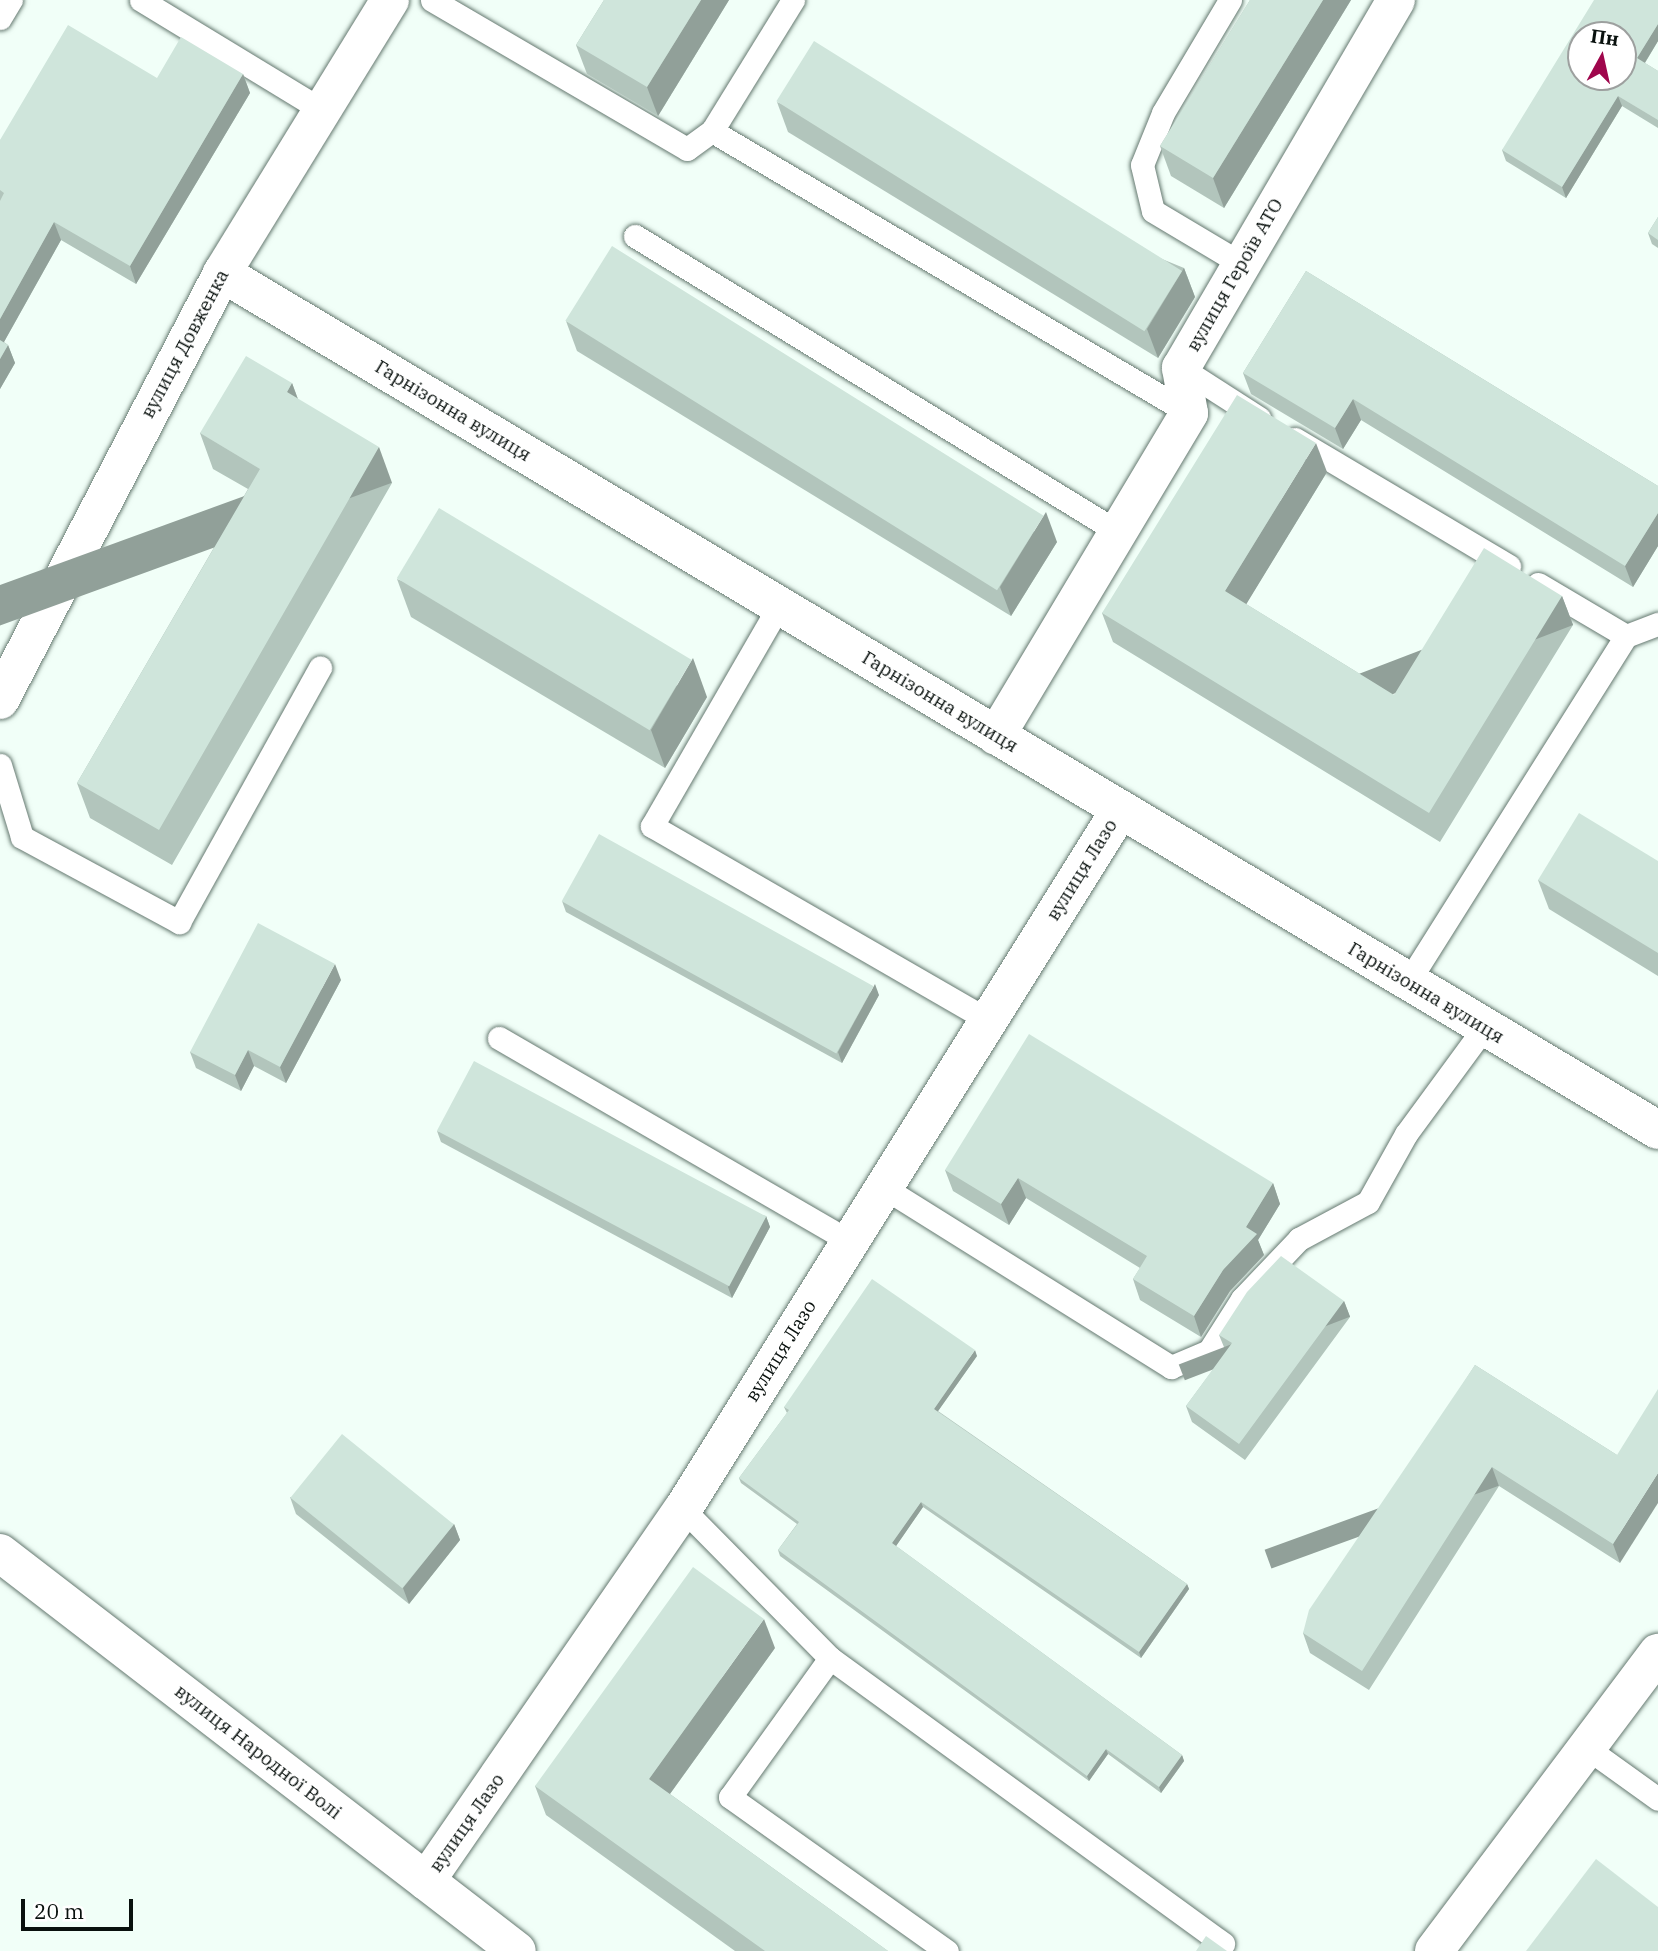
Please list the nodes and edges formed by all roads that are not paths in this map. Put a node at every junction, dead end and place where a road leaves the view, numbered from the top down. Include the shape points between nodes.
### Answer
1 (11, 0) edge
2 (141, 0) edge
3 (390, 0) edge
4 (432, 0) edge
5 (793, 0) edge
6 (1230, 0) edge
7 (1396, 0) edge
8 (0, 18) edge
9 (322, 110) junction
10 (712, 131) junction
11 (635, 236) dead end
12 (1242, 264) junction
13 (222, 273) junction
14 (1181, 368) junction
15 (1189, 413) junction
16 (1118, 532) junction
17 (779, 606) junction
18 (1658, 624) edge
19 (1626, 636) junction
20 (320, 668) dead end
21 (3, 688) edge
22 (996, 736) junction
23 (0, 765) edge
24 (1120, 810) junction
25 (11, 838) edge
26 (1408, 982) junction
27 (988, 1020) junction
28 (1484, 1028) junction
29 (499, 1038) dead end
30 (1658, 1130) edge
31 (883, 1187) junction
32 (849, 1241) junction
33 (683, 1509) junction
34 (0, 1553) edge
35 (1658, 1653) edge
36 (830, 1658) junction
37 (1587, 1748) junction
38 (1658, 1799) edge
39 (426, 1881) junction
40 (502, 1947) edge
41 (1225, 1949) edge
42 (947, 1951) edge
43 (1434, 1951) edge

1 - 8 lane
2 - 9 lane
3 - 9 street, вулиця Довженка
4 - 10 lane via 687,149
5 - 10 lane
6 - 12 lane via 1163,113 1142,164 1153,211
7 - 12 street, вулиця Героїв АТО
9 - 13 street, вулиця Довженка
10 - 15 lane
11 - 16 lane
12 - 14 street, вулиця Героїв АТО
13 - 17 street, Гарнізонна вулиця
13 - 21 street, вулиця Довженка
14 - 15 street, вулиця Героїв АТО
14 - 19 lane
15 - 16 street
16 - 22 street
17 - 22 street, Гарнізонна вулиця
17 - 27 lane via 652,826
18 - 19 lane
19 - 26 lane
20 - 25 lane via 179,922
22 - 24 street, Гарнізонна вулиця
23 - 25 lane
24 - 26 street, Гарнізонна вулиця
24 - 27 street, вулиця Лазо
26 - 28 street, Гарнізонна вулиця
27 - 31 street, вулиця Лазо
28 - 30 street, Гарнізонна вулиця
28 - 31 lane via 1406,1134 1368,1202 1299,1239 1242,1299 1209,1351 1171,1367
29 - 32 lane
31 - 32 street, вулиця Лазо
32 - 33 street, вулиця Лазо
33 - 36 lane
33 - 39 street, вулиця Лазо
34 - 39 street, вулиця Народної Волі
35 - 37 street
36 - 41 lane
36 - 42 lane via 730,1797
37 - 38 lane
37 - 43 street
39 - 40 street, вулиця Народної Волі

